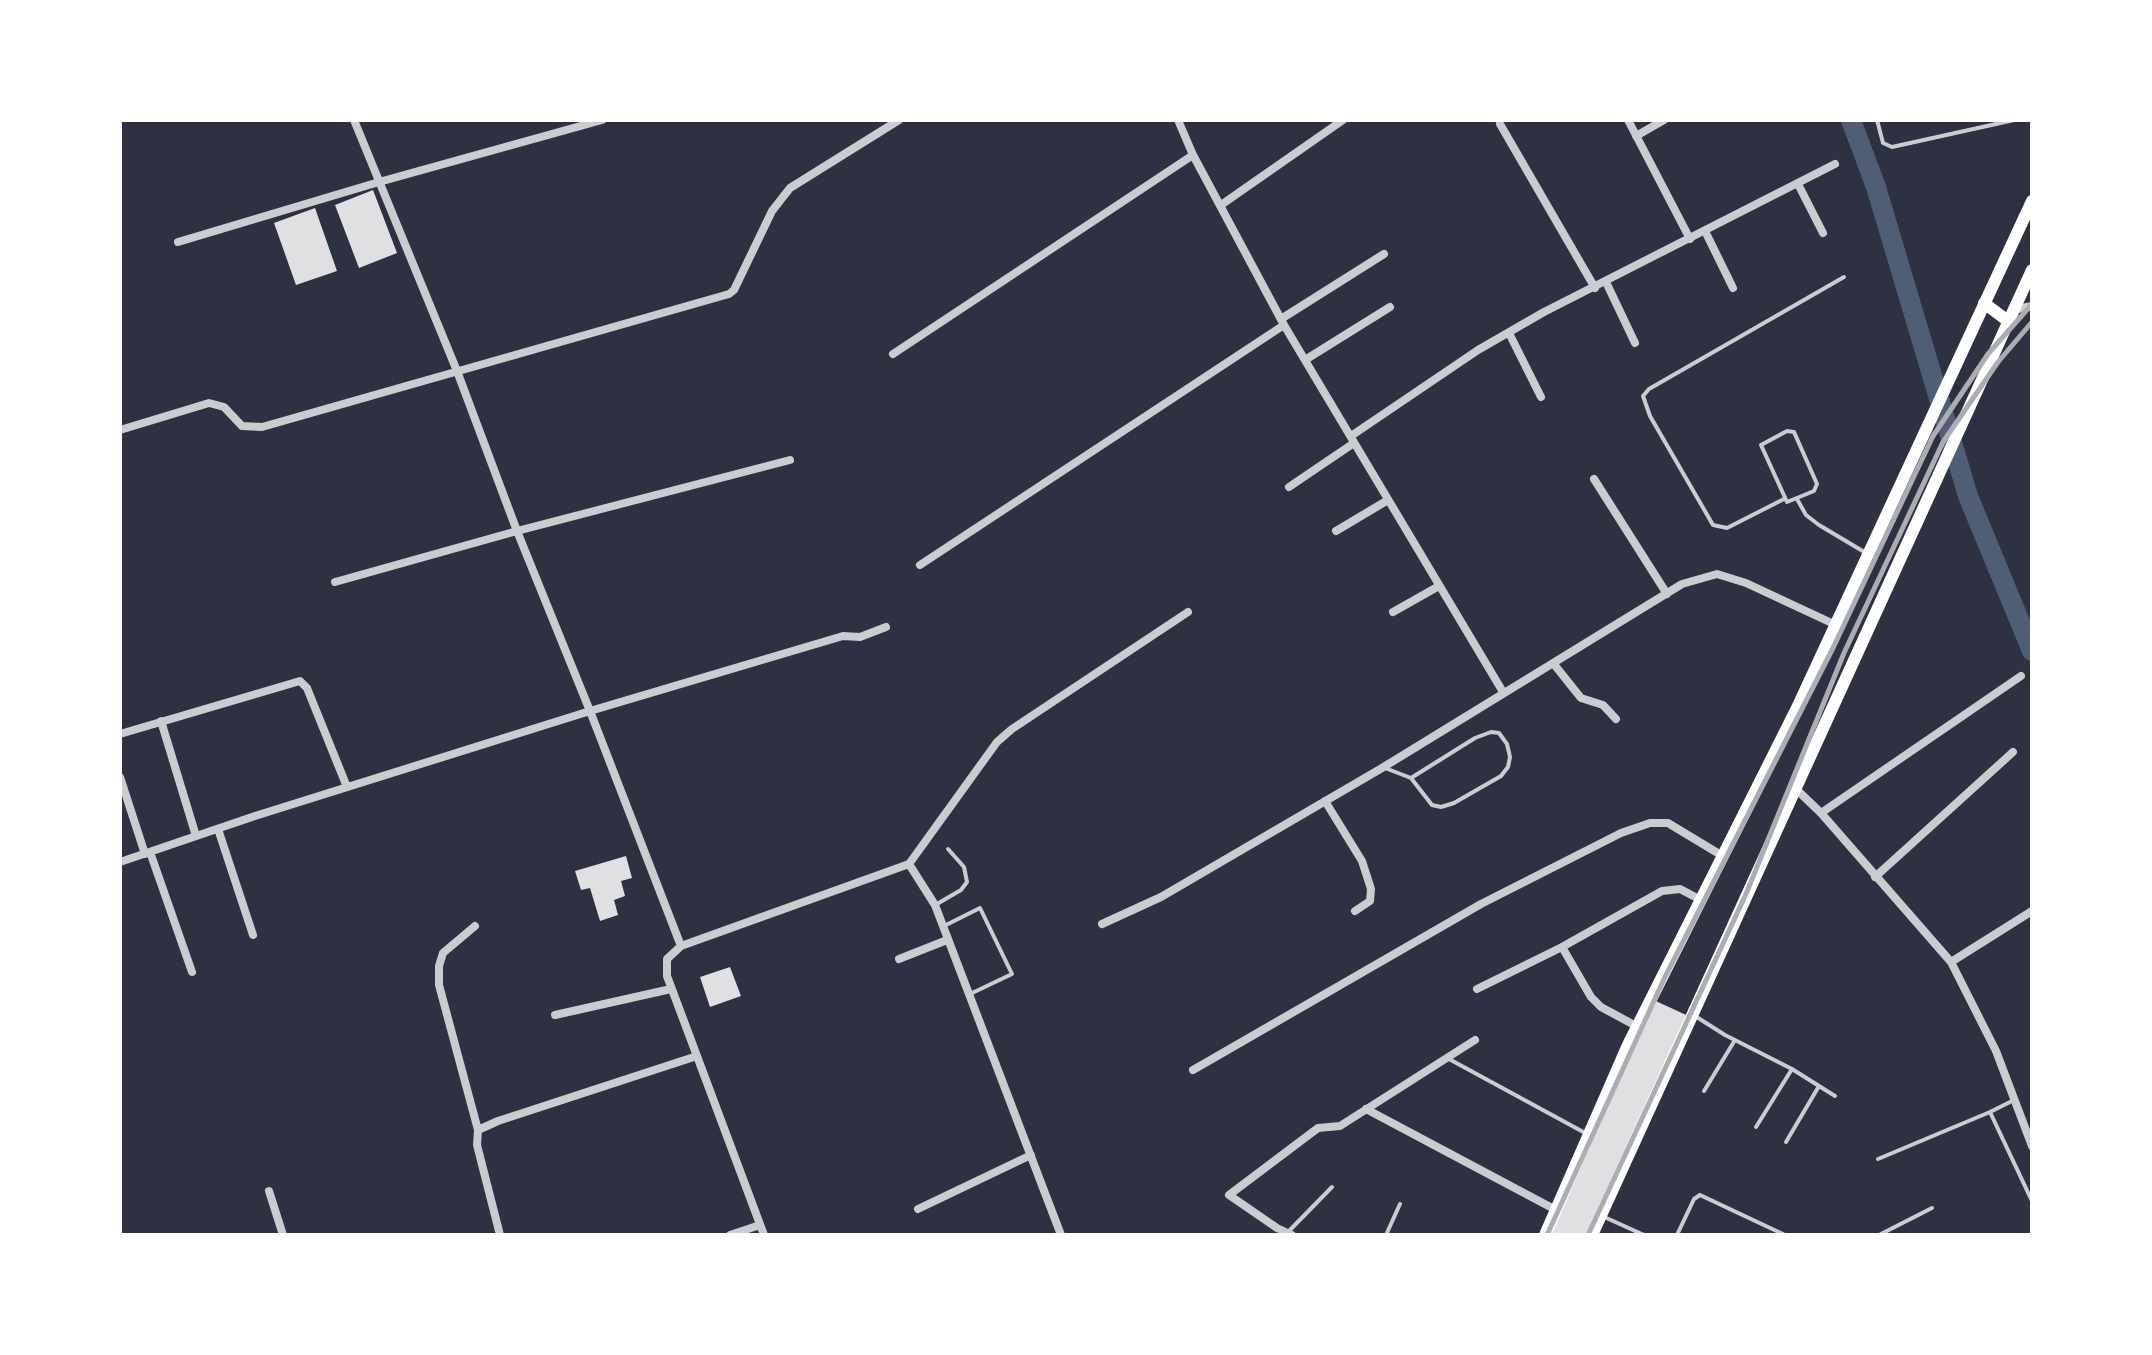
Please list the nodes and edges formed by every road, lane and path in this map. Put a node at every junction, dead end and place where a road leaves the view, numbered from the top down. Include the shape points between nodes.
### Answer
1 (354, 120) edge
2 (602, 120) edge
3 (899, 120) edge
4 (1178, 120) edge
5 (1343, 120) edge
6 (1628, 120) edge
7 (1664, 120) edge
8 (1877, 120) edge
9 (2014, 120) edge
10 (1500, 124) dead end
11 (1636, 136) junction
12 (1193, 155) junction
13 (1835, 164) dead end
14 (379, 182) junction
15 (1798, 184) junction
16 (2032, 201) edge
17 (1221, 205) junction
18 (1705, 231) junction
19 (1823, 233) dead end
20 (1690, 239) junction
21 (178, 242) dead end
22 (1384, 254) dead end
23 (2032, 270) edge
24 (1844, 277) dead end
25 (1606, 282) junction
26 (1595, 288) junction
27 (1733, 288) dead end
28 (1984, 303) junction
29 (2032, 306) edge
30 (1390, 307) dead end
31 (2010, 316) junction
32 (1282, 322) junction
33 (1509, 333) junction
34 (1635, 343) dead end
35 (893, 354) dead end
36 (1305, 360) junction
37 (457, 371) junction
38 (1541, 397) dead end
39 (120, 430) edge
40 (1352, 440) junction
41 (790, 460) dead end
42 (1594, 479) dead end
43 (1289, 487) dead end
44 (1784, 499) junction
45 (1797, 499) junction
46 (1388, 500) junction
47 (517, 531) junction
48 (1336, 531) dead end
49 (1868, 554) junction
50 (920, 565) dead end
51 (335, 582) dead end
52 (1439, 586) junction
53 (1667, 594) junction
54 (1188, 612) dead end
55 (1393, 612) dead end
56 (1836, 625) junction
57 (886, 627) dead end
58 (1553, 663) junction
59 (2021, 676) dead end
60 (1503, 692) junction
61 (590, 711) junction
62 (1616, 719) dead end
63 (161, 721) junction
64 (120, 734) edge
65 (2013, 752) dead end
66 (1382, 768) junction
67 (120, 777) edge
68 (1411, 778) junction
69 (347, 787) junction
70 (1796, 789) junction
71 (1325, 801) junction
72 (1821, 813) junction
73 (218, 829) junction
74 (196, 836) junction
75 (948, 849) dead end
76 (147, 853) junction
77 (1721, 855) junction
78 (120, 862) edge
79 (909, 864) junction
80 (1875, 877) junction
81 (1701, 900) junction
82 (935, 905) junction
83 (1355, 911) dead end
84 (2032, 911) edge
85 (1102, 924) dead end
86 (475, 926) dead end
87 (942, 927) junction
88 (253, 935) dead end
89 (947, 940) junction
90 (681, 946) junction
91 (1562, 947) junction
92 (899, 959) dead end
93 (1951, 962) junction
94 (192, 972) dead end
95 (671, 989) junction
96 (1477, 989) dead end
97 (968, 995) junction
98 (555, 1015) dead end
99 (1693, 1015) junction
100 (1638, 1027) junction
101 (1475, 1040) dead end
102 (1735, 1040) junction
103 (697, 1056) junction
104 (1449, 1059) junction
105 (1792, 1069) junction
106 (1193, 1070) dead end
107 (1819, 1086) junction
108 (1704, 1091) dead end
109 (1835, 1096) dead end
110 (2014, 1100) junction
111 (1366, 1109) junction
112 (1990, 1112) junction
113 (1756, 1127) dead end
114 (478, 1130) junction
115 (1589, 1135) junction
116 (1786, 1142) dead end
117 (2032, 1146) edge
118 (1031, 1155) junction
119 (1878, 1159) dead end
120 (1332, 1187) dead end
121 (269, 1191) dead end
122 (2032, 1201) edge
123 (1400, 1204) dead end
124 (1932, 1208) dead end
125 (918, 1209) dead end
126 (1556, 1210) junction
127 (1600, 1215) junction
128 (760, 1225) junction
129 (1289, 1234) edge
130 (283, 1235) edge
131 (500, 1235) edge
132 (730, 1235) edge
133 (764, 1235) edge
134 (1061, 1235) edge
135 (1386, 1235) edge
136 (1545, 1235) edge
137 (1592, 1235) edge
138 (1644, 1235) edge
139 (1677, 1235) edge
140 (1785, 1235) edge
141 (1879, 1235) edge

1 - 14 street
2 - 14 street
3 - 37 street via 790,188 772,211 729,294
4 - 12 street
5 - 17 street
6 - 11 street
7 - 11 street
8 - 9 lane via 1883,143 1892,147
10 - 26 street
11 - 20 street
12 - 17 street
12 - 35 street
13 - 15 street
14 - 21 street
14 - 37 street
15 - 18 street
15 - 19 street
16 - 28 main road
17 - 32 street
18 - 20 street
18 - 27 street
20 - 25 street
22 - 32 street
23 - 31 main road
24 - 44 lane via 1643,396 1713,525 1727,528
25 - 26 street
25 - 34 street
26 - 33 street
28 - 31 main road
28 - 49 main road
29 - 31 street
30 - 36 street
31 - 70 main road
32 - 36 street
32 - 50 street
33 - 38 street
33 - 40 street
36 - 40 street
37 - 39 street via 262,427 242,426 224,407 209,403
37 - 47 street
40 - 43 street
40 - 46 street
41 - 47 street
42 - 53 street
44 - 45 lane
44 - 45 lane via 1761,445 1790,430 1817,484
45 - 49 lane via 1806,515
46 - 48 street
46 - 52 street
47 - 51 street
47 - 61 street
49 - 56 main road
52 - 55 street
52 - 60 street
53 - 56 street via 1717,574
53 - 58 street
54 - 79 street via 997,742
56 - 77 main road
57 - 61 street
58 - 60 street
58 - 62 street via 1581,698 1603,705
59 - 72 street
60 - 66 street
61 - 69 street
61 - 90 street
63 - 64 street
63 - 69 street via 300,681
63 - 74 street
65 - 80 street
66 - 68 lane
66 - 71 street
67 - 76 street
68 - 68 lane via 1483,735 1499,733 1507,744 1510,757 1501,776 1454,803 1432,805
69 - 73 street
70 - 72 street
70 - 99 main road
71 - 83 street via 1362,861 1371,889 1370,901
71 - 85 street via 1161,897
72 - 80 street
73 - 74 street
73 - 88 street
74 - 76 street
75 - 82 lane via 964,867 967,882
76 - 78 street
76 - 94 street
77 - 81 main road
77 - 106 street via 1668,823 1621,833 1481,904
79 - 82 street
79 - 90 street
80 - 93 street
81 - 91 street via 1680,889 1662,891
81 - 100 main road
82 - 87 street
84 - 93 street
86 - 114 street via 443,953 439,985
87 - 89 street
87 - 97 lane via 980,908 1012,974
89 - 92 street
89 - 97 street
90 - 95 street via 667,959
91 - 96 street
91 - 100 street via 1591,997
93 - 110 street
95 - 98 street
95 - 103 street
97 - 118 street
99 - 102 lane
99 - 127 main road
100 - 115 main road
101 - 104 street
102 - 105 lane
102 - 108 lane
103 - 114 street
103 - 128 street
104 - 111 street
104 - 115 lane
105 - 107 lane
105 - 113 lane
107 - 109 lane
107 - 116 lane
110 - 112 lane
110 - 117 street
111 - 126 street
111 - 129 street via 1340,1126 1318,1128 1229,1195
112 - 119 lane
112 - 122 lane
114 - 131 street via 477,1145
115 - 126 main road
118 - 125 street
118 - 134 street
120 - 129 lane
121 - 130 street
123 - 135 lane
124 - 141 lane
126 - 136 main road
127 - 137 main road
127 - 138 lane
128 - 132 street
128 - 133 street
139 - 140 lane via 1700,1195

